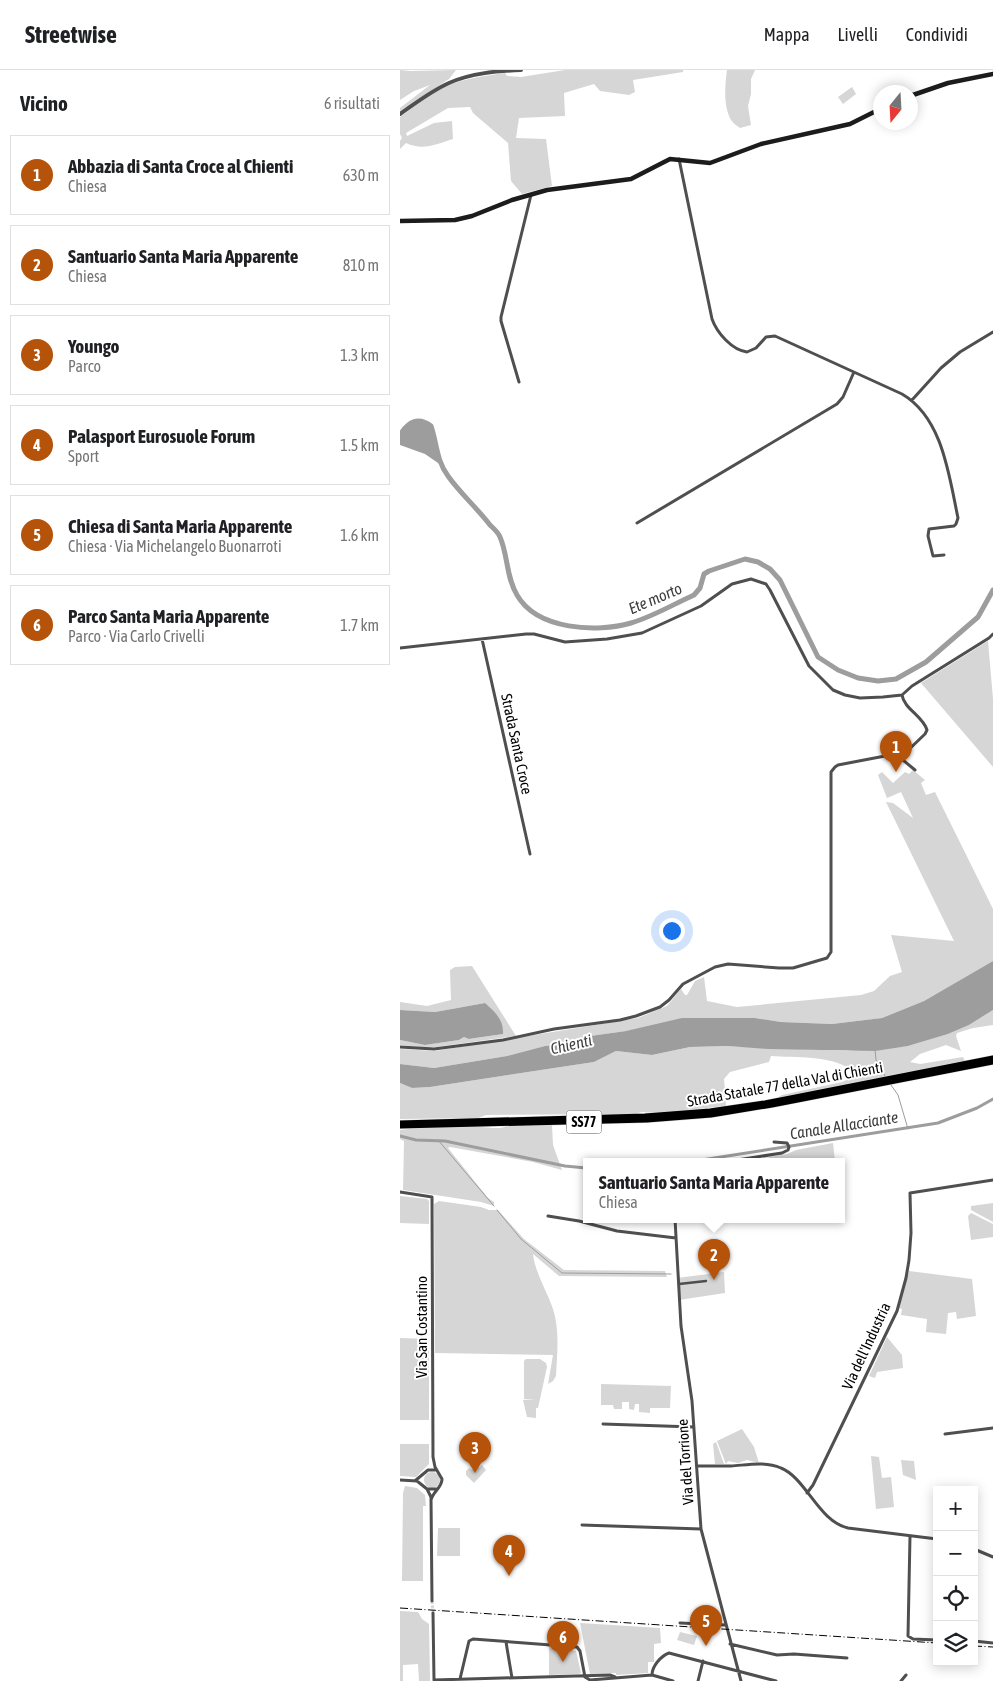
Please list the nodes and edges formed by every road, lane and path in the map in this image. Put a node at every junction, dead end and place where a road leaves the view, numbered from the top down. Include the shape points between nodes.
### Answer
1 (522, 70) edge
2 (993, 74) edge
3 (918, 93) edge
4 (873, 112) edge
5 (400, 114) edge
6 (679, 159) junction
7 (531, 195) junction
8 (400, 221) edge
9 (993, 332) edge
10 (854, 372) junction
11 (519, 382) dead end
12 (912, 400) junction
13 (637, 523) dead end
14 (944, 555) dead end
15 (993, 634) edge
16 (482, 638) junction
17 (400, 648) edge
18 (902, 695) junction
19 (900, 758) junction
20 (915, 770) dead end
21 (530, 854) dead end
22 (400, 1047) edge
23 (993, 1058) edge
24 (982, 1062) junction
25 (993, 1062) edge
26 (400, 1125) edge
27 (774, 1142) dead end
28 (750, 1158) edge
29 (993, 1180) edge
30 (400, 1192) edge
31 (548, 1216) dead end
32 (583, 1222) edge
33 (587, 1223) edge
34 (675, 1223) edge
35 (676, 1238) junction
36 (706, 1281) dead end
37 (678, 1284) junction
38 (603, 1424) dead end
39 (694, 1427) junction
40 (993, 1428) edge
41 (945, 1434) dead end
42 (432, 1457) junction
43 (697, 1466) junction
44 (428, 1470) junction
45 (436, 1470) junction
46 (423, 1476) junction
47 (400, 1480) edge
48 (413, 1480) junction
49 (423, 1484) junction
50 (427, 1489) junction
51 (436, 1489) junction
52 (808, 1493) junction
53 (431, 1500) junction
54 (582, 1525) dead end
55 (700, 1528) junction
56 (910, 1536) junction
57 (933, 1539) edge
58 (978, 1551) edge
59 (993, 1557) edge
60 (432, 1601) tunnel mouth
61 (433, 1614) tunnel mouth
62 (680, 1623) dead end
63 (725, 1625) junction
64 (933, 1640) edge
65 (978, 1641) edge
66 (506, 1642) junction
67 (993, 1643) edge
68 (730, 1644) junction
69 (848, 1658) dead end
70 (703, 1661) junction
71 (738, 1671) junction
72 (652, 1675) junction
73 (906, 1675) dead end
74 (585, 1677) junction
75 (512, 1678) junction
76 (460, 1679) junction
77 (434, 1680) edge
78 (673, 1681) edge
79 (698, 1681) edge
80 (741, 1681) edge
81 (776, 1681) edge
82 (901, 1681) edge

1 - 5 street via 480,75 446,84
2 - 3 main road
4 - 6 main road via 850,124 758,145 710,162
6 - 7 main road via 670,159 638,177 623,181 562,187
6 - 10 street via 712,318 718,331 743,352 752,351 766,337 775,336
7 - 8 main road via 445,222
7 - 11 street via 501,317
9 - 12 street via 960,352
10 - 12 street
10 - 13 street via 837,404
12 - 14 street via 927,418 941,446 958,518 954,526 929,529 933,556
15 - 18 street
16 - 17 street
16 - 18 street via 534,634 575,642 642,633 701,606 732,584 751,579 766,584 809,666 833,690 860,698
16 - 21 street, Strada Santa Croce
18 - 19 street via 927,730
19 - 20 street
19 - 22 street via 892,751 885,756 838,765 831,772 831,952 827,958 787,968 728,964 715,967 683,984 660,1007 620,1020 434,1049
23 - 24 highway, Strada Statale 77 della Val di Chienti / SS77
24 - 25 highway, Strada Statale 77 della Val di Chienti / SS77
24 - 26 highway, Strada Statale 77 della Val di Chienti / SS77 via 769,1104 710,1111
27 - 28 street via 788,1144 788,1150
29 - 52 street, Via dell'Industria via 910,1193 909,1260 897,1311
30 - 42 street, Via San Costantino via 432,1197
31 - 32 street
33 - 35 street via 617,1231
34 - 35 street, Via del Torrione
35 - 37 street, Via del Torrione
36 - 37 street
37 - 39 street, Via del Torrione
38 - 39 street
39 - 43 street, Via del Torrione
40 - 41 street
42 - 44 street, Via San Costantino
42 - 45 street, Via San Costantino
43 - 52 street via 747,1463 777,1466 790,1473
43 - 55 street, Via del Torrione
44 - 45 street
44 - 46 street, Via San Costantino
45 - 51 street, Via San Costantino via 442,1481
46 - 48 street
46 - 49 street
47 - 48 street
48 - 49 street
49 - 50 street, Via San Costantino
50 - 51 street
50 - 53 street, Via San Costantino
51 - 53 street, Via San Costantino
52 - 56 street via 838,1525
53 - 60 street, Via San Costantino
54 - 55 street
55 - 63 street, Via del Torrione
56 - 57 street
56 - 64 street via 908,1636
58 - 59 street
61 - 77 street
62 - 63 street
63 - 68 street, Via del Torrione
65 - 67 street
66 - 74 street via 578,1648
66 - 75 street
66 - 76 street via 470,1640
68 - 69 street via 777,1655
68 - 71 street, Via del Torrione
70 - 71 street
70 - 72 street via 667,1653 654,1667
70 - 79 street
71 - 80 street, Via del Torrione
71 - 81 street
72 - 74 street
72 - 78 street
73 - 82 street
74 - 75 street
75 - 76 street
76 - 77 street

